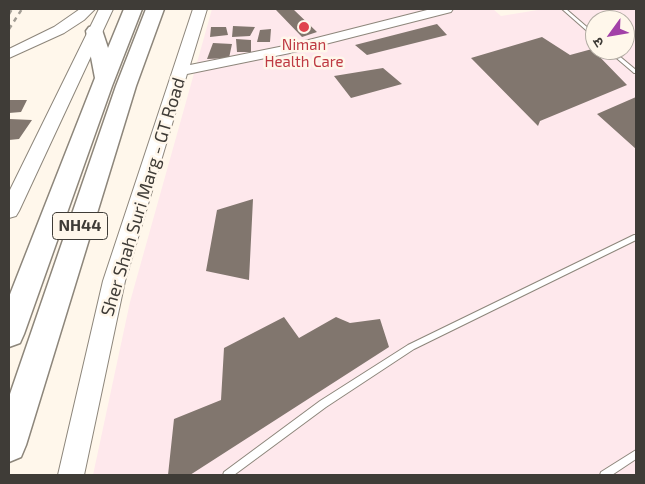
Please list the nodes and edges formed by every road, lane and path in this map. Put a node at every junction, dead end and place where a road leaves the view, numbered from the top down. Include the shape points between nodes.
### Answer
1 (69, 9) edge
2 (88, 9) edge
3 (106, 9) edge
4 (134, 9) edge
5 (155, 9) edge
6 (200, 9) edge
7 (446, 9) edge
8 (564, 9) edge
9 (585, 28) edge
10 (95, 31) junction
11 (9, 43) edge
12 (9, 54) edge
13 (621, 60) edge
14 (181, 71) junction
15 (636, 72) edge
16 (105, 78) junction
17 (9, 211) edge
18 (636, 238) edge
19 (9, 334) edge
20 (9, 445) edge
21 (636, 454) edge
22 (71, 475) edge
23 (227, 475) edge
24 (604, 475) edge

1 - 11 street
2 - 12 street via 59,30
3 - 10 street
4 - 16 highway, NH44
5 - 20 highway, NH44 via 126,86
6 - 14 street, Sher Shah Suri Marg - GT Road
7 - 14 street via 290,49
8 - 9 lane
10 - 16 highway
10 - 17 street
13 - 15 lane
14 - 22 street, Sher Shah Suri Marg - GT Road via 114,281
16 - 19 highway, NH44
18 - 23 lane via 411,347 323,404
21 - 24 lane

